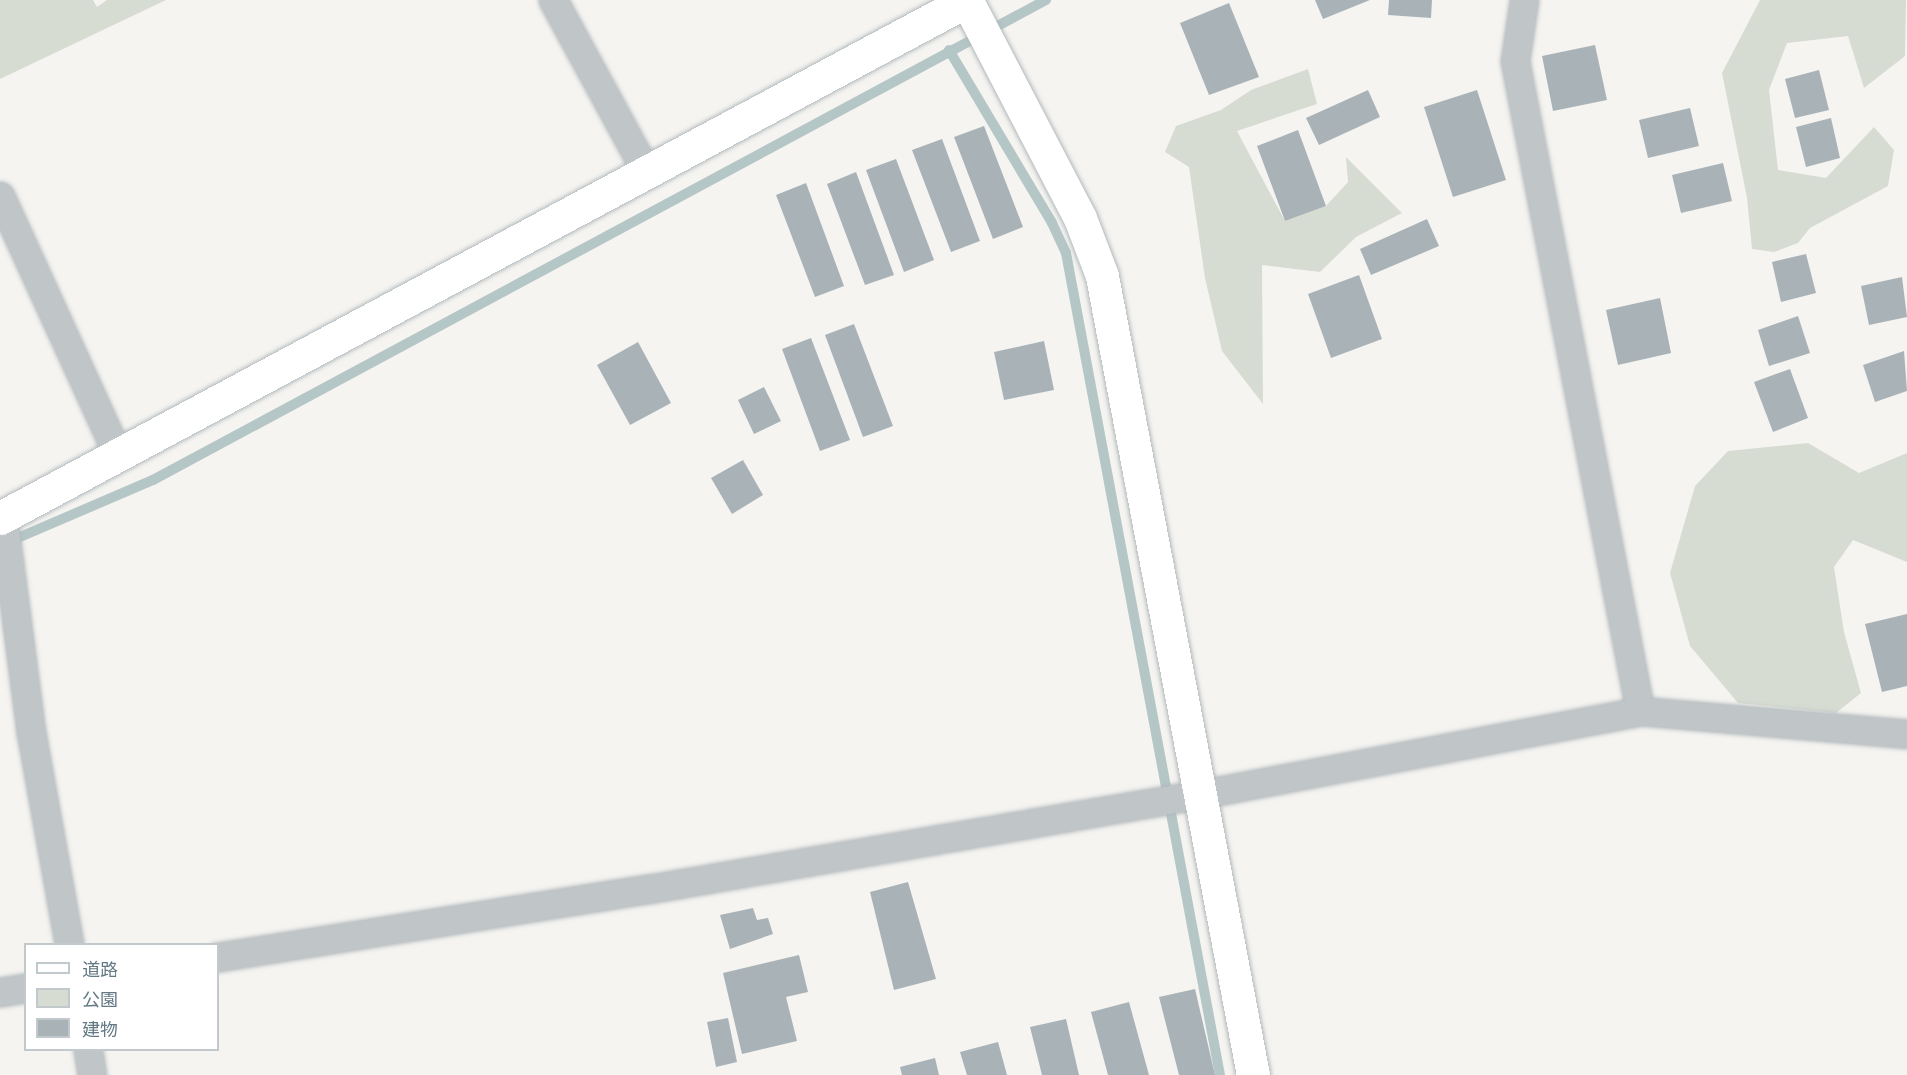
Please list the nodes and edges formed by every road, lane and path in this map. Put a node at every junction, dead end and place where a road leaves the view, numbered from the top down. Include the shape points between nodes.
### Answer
1 (553, 0) edge
2 (967, 0) edge
3 (1524, 0) edge
4 (647, 173) junction
5 (0, 196) edge
6 (118, 455) junction
7 (2, 518) edge
8 (1640, 711) junction
9 (1907, 734) edge
10 (1202, 794) junction
11 (69, 943) edge
12 (219, 957) edge
13 (24, 988) edge
14 (0, 992) edge
15 (88, 1051) edge
16 (92, 1075) edge
17 (1253, 1075) edge

1 - 4 street
2 - 4 street
2 - 10 street via 1080,218 1102,276
3 - 8 street via 1515,61
4 - 6 street
5 - 6 street
6 - 7 street
7 - 11 street via 31,732
8 - 9 street
8 - 10 street
10 - 12 street via 650,889
10 - 17 street
13 - 14 street
15 - 16 street

